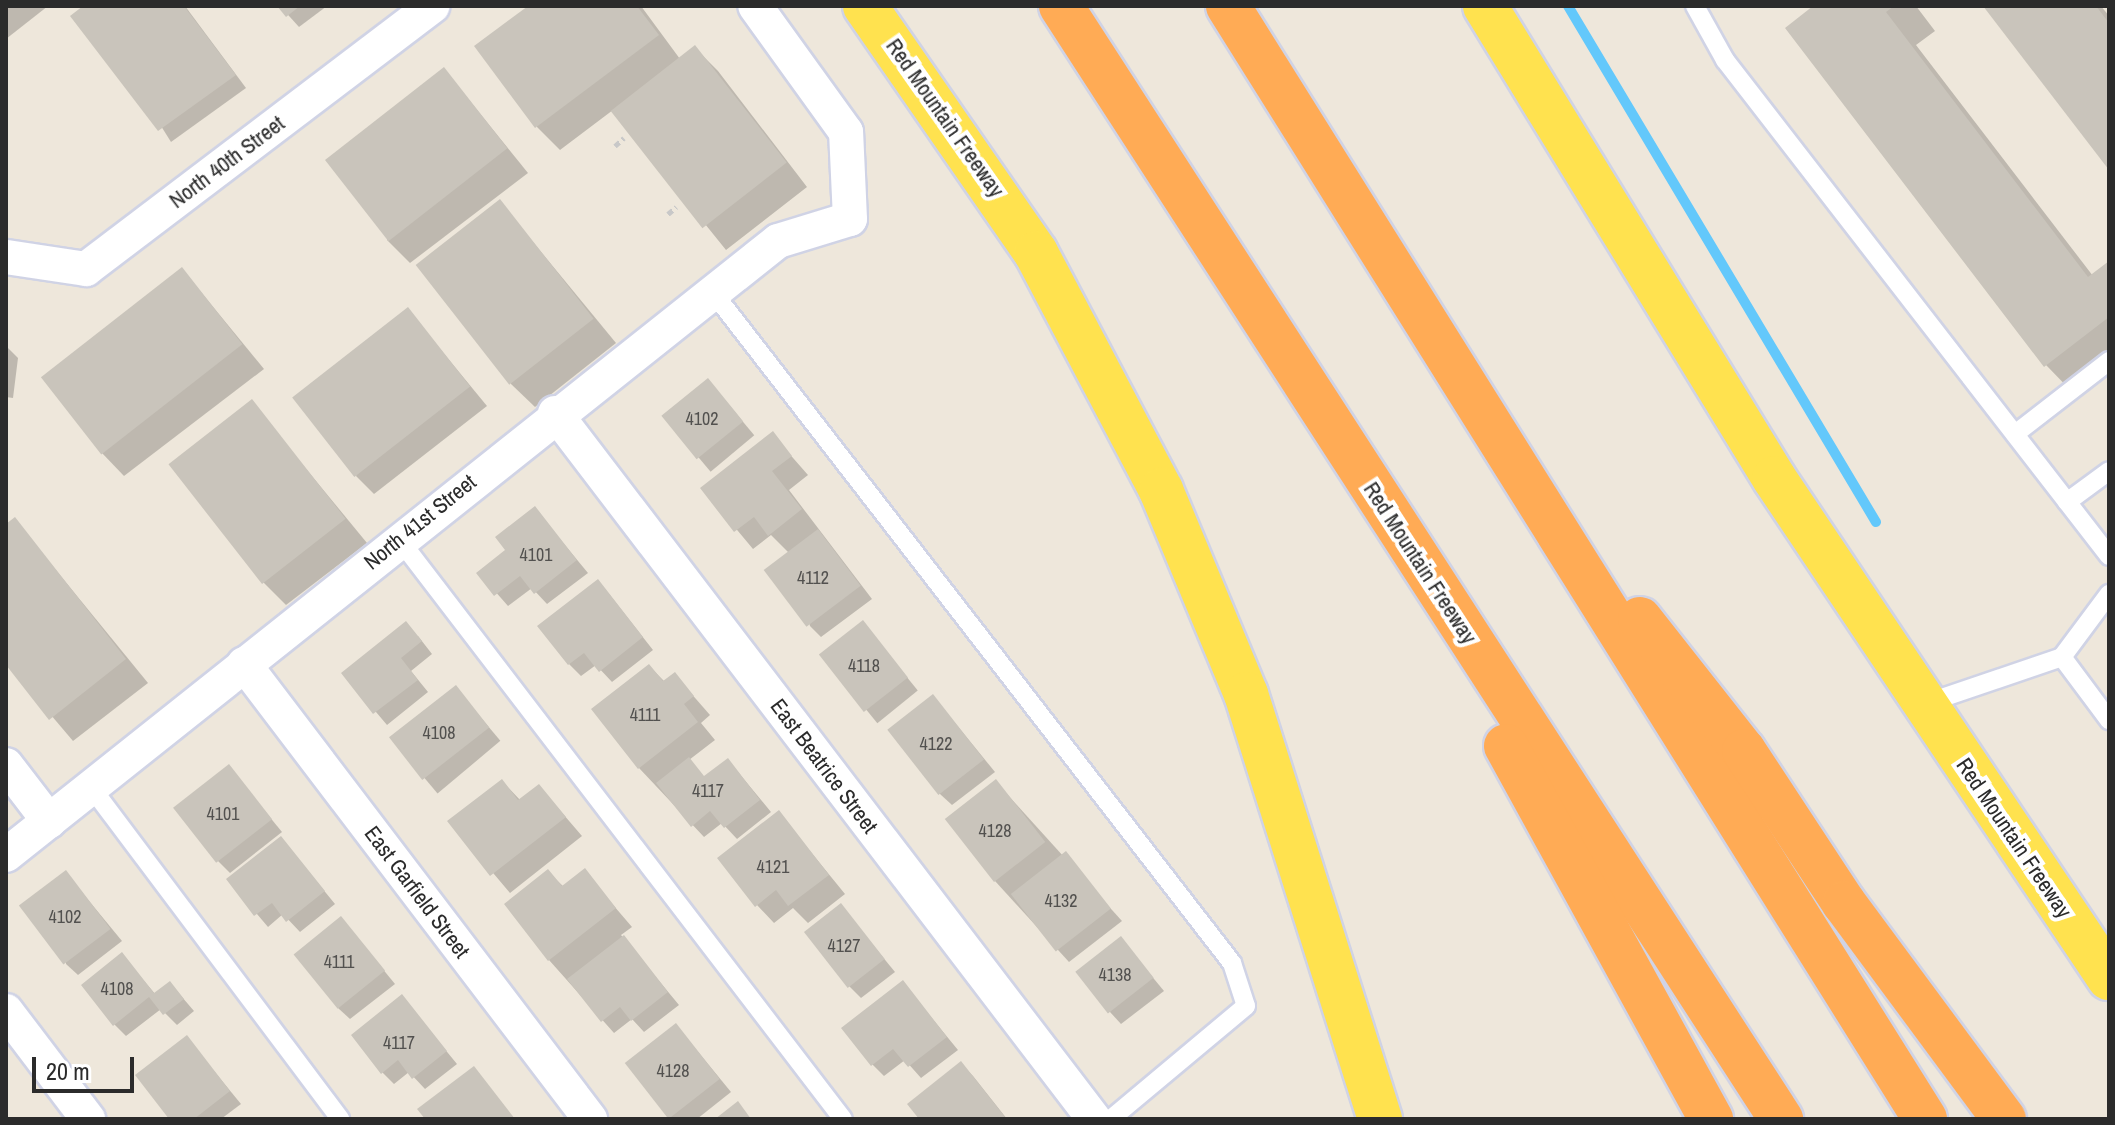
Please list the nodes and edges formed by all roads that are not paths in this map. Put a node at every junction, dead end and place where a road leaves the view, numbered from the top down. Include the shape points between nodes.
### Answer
1 (433, 6) edge
2 (755, 6) edge
3 (865, 6) edge
4 (1061, 6) edge
5 (1228, 6) edge
6 (1485, 6) edge
7 (1695, 6) edge
8 (6, 257) edge
9 (712, 291) junction
10 (1283, 355) junction
11 (2109, 361) edge
12 (555, 413) junction
13 (2015, 434) junction
14 (2109, 471) edge
15 (1527, 476) junction
16 (2067, 502) junction
17 (399, 539) junction
18 (2109, 556) edge
19 (2109, 594) edge
20 (2062, 657) junction
21 (244, 664) junction
22 (1924, 704) junction
23 (2109, 720) edge
24 (6, 765) edge
25 (91, 787) junction
26 (49, 821) junction
27 (6, 855) edge
28 (1332, 968) junction
29 (2109, 978) edge
30 (6, 1011) edge
31 (88, 1119) edge
32 (340, 1119) edge
33 (590, 1119) edge
34 (843, 1119) edge
35 (1094, 1119) edge
36 (1111, 1119) edge
37 (1349, 1119) edge
38 (1380, 1119) edge
39 (1711, 1119) edge
40 (1781, 1119) edge
41 (1925, 1119) edge
42 (2004, 1119) edge

1 - 8 street, North 40th Street via 86,269
2 - 9 street, North 41st Street via 846,132 850,219 778,241
3 - 28 main road, Red Mountain Freeway via 1008,208 1132,426 1246,694
4 - 10 highway, Red Mountain Freeway
5 - 15 highway
6 - 22 main road, Red Mountain Freeway via 1710,378
7 - 13 lane via 1725,60
9 - 12 street, North 41st Street
9 - 36 lane via 1232,963 1246,1006
10 - 39 highway
10 - 40 highway, Red Mountain Freeway
11 - 13 lane
12 - 17 street, North 41st Street
12 - 35 street, East Beatrice Street
13 - 16 lane
14 - 16 lane
15 - 41 highway
15 - 42 highway via 1744,751 1918,1008
16 - 18 lane
17 - 21 street, North 41st Street
17 - 34 lane
19 - 20 lane
20 - 22 lane
20 - 23 lane
21 - 25 street, North 41st Street
21 - 33 street, East Garfield Street
22 - 29 main road, Red Mountain Freeway
24 - 26 street
25 - 26 street, North 41st Street
25 - 32 lane
26 - 27 street, North 41st Street
28 - 37 main road
28 - 38 main road, Red Mountain Freeway
30 - 31 street

